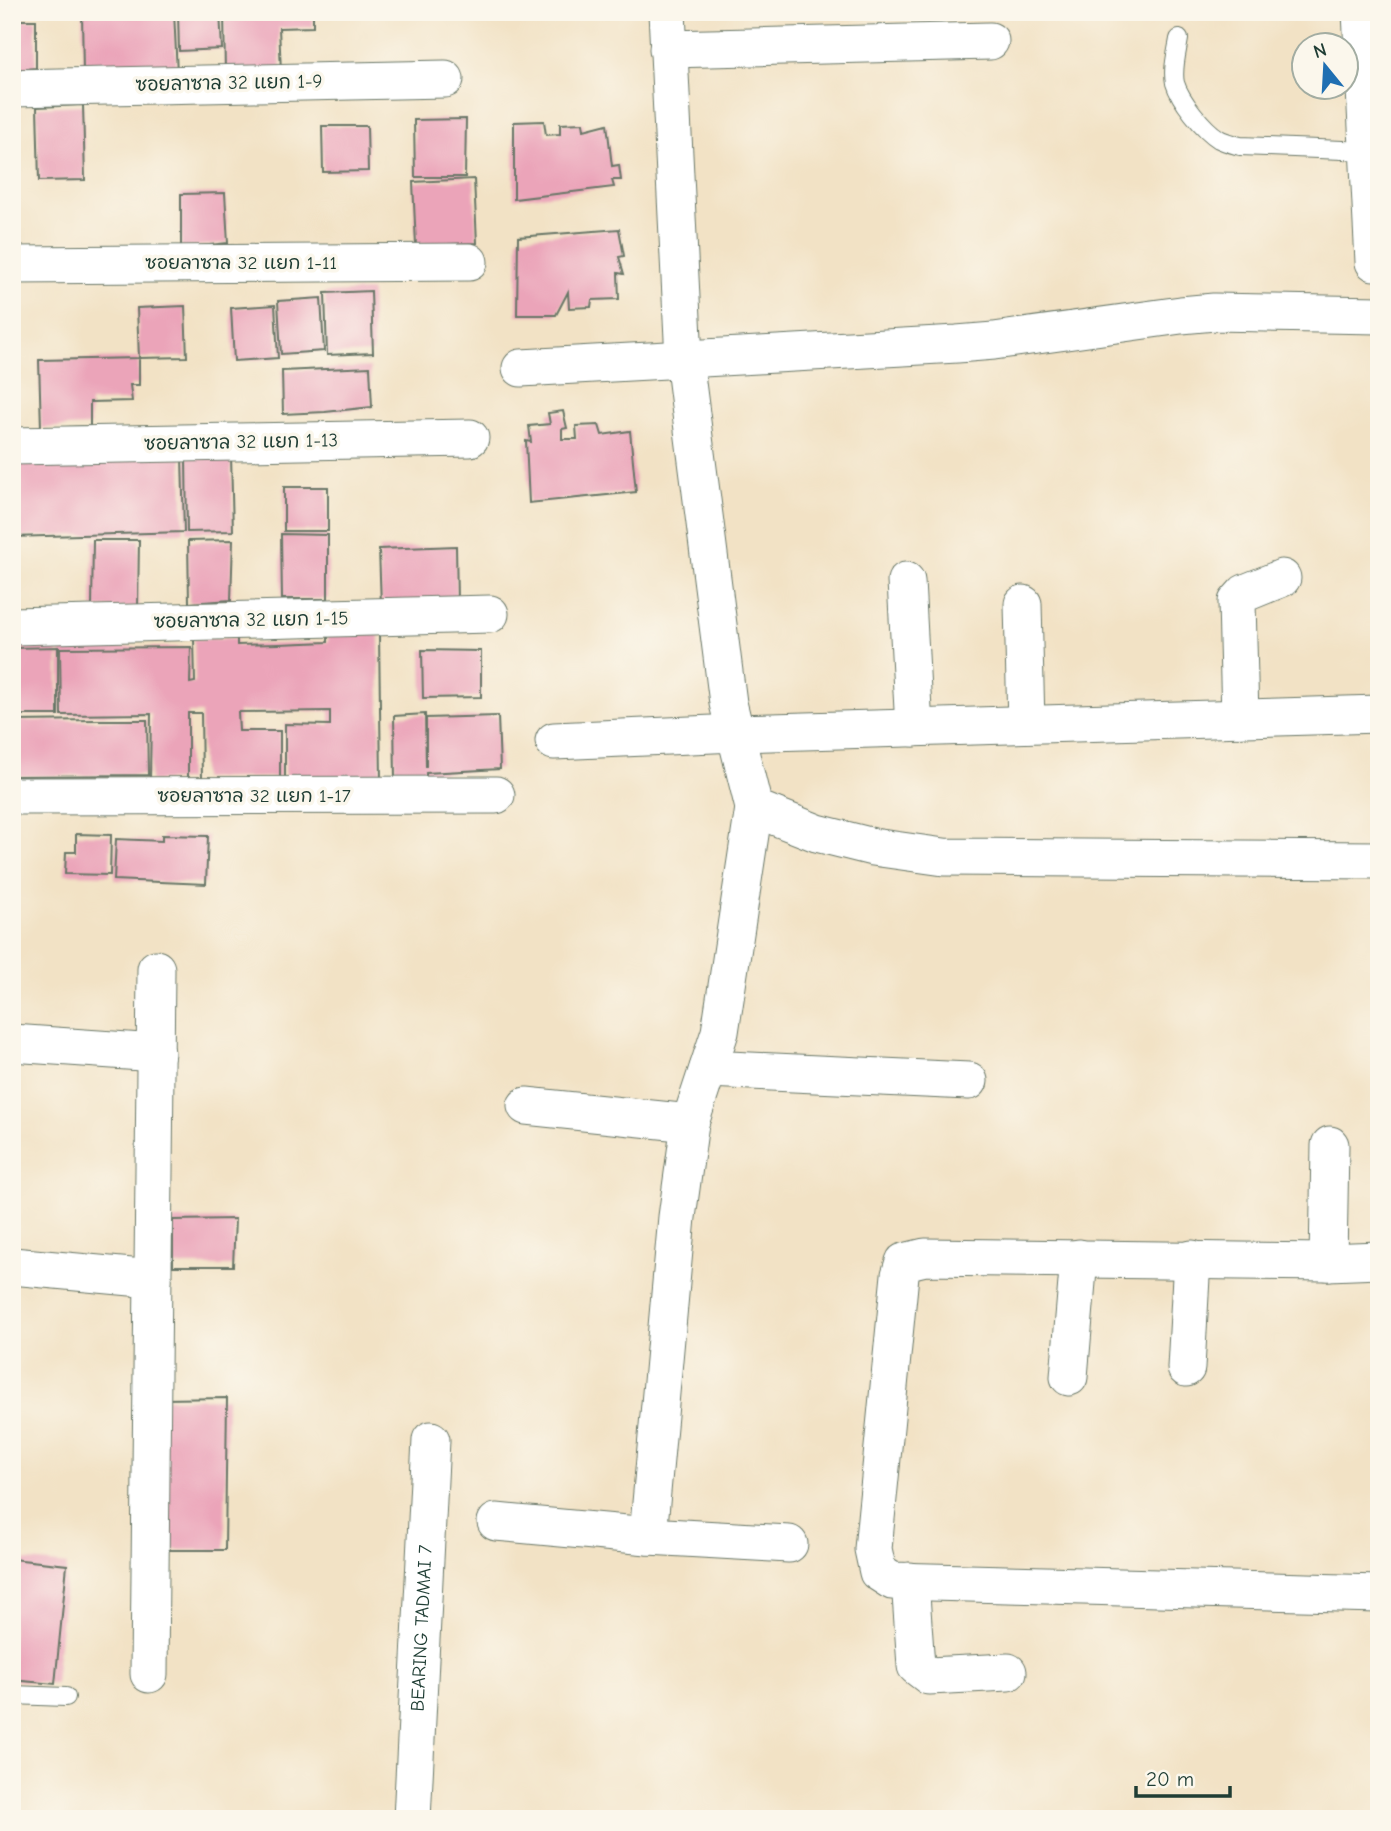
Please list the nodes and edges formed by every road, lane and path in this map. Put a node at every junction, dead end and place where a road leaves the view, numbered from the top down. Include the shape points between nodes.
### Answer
1 (667, 12) edge
2 (1361, 12) edge
3 (1180, 38) dead end
4 (990, 41) dead end
5 (668, 49) junction
6 (445, 79) dead end
7 (12, 88) edge
8 (1373, 151) edge
9 (1374, 261) dead end
10 (469, 262) dead end
11 (12, 265) edge
12 (1379, 315) edge
13 (684, 359) junction
14 (521, 368) dead end
15 (470, 438) dead end
16 (12, 446) edge
17 (1282, 578) dead end
18 (906, 581) dead end
19 (1023, 604) dead end
20 (490, 614) dead end
21 (12, 626) edge
22 (1379, 714) edge
23 (1240, 718) junction
24 (1026, 724) junction
25 (914, 727) junction
26 (736, 733) junction
27 (554, 741) dead end
28 (496, 795) dead end
29 (12, 796) edge
30 (754, 808) junction
31 (1379, 860) edge
32 (156, 969) dead end
33 (12, 1043) edge
34 (156, 1053) junction
35 (708, 1069) junction
36 (969, 1081) dead end
37 (526, 1106) dead end
38 (690, 1123) junction
39 (1330, 1145) dead end
40 (1079, 1258) junction
41 (1192, 1259) junction
42 (1379, 1260) edge
43 (1328, 1262) junction
44 (12, 1266) edge
45 (153, 1279) junction
46 (1186, 1368) dead end
47 (1069, 1377) dead end
48 (431, 1440) dead end
49 (496, 1522) dead end
50 (648, 1536) junction
51 (789, 1544) dead end
52 (910, 1581) junction
53 (1379, 1594) edge
54 (1008, 1672) dead end
55 (149, 1674) dead end
56 (12, 1695) edge
57 (66, 1697) dead end
58 (412, 1819) edge

1 - 5 street
2 - 8 street
3 - 8 lane via 1175,83 1183,101 1221,140 1240,146
4 - 5 street
5 - 13 street
6 - 7 street, ซอยลาซาล 32 แยก 1-9
8 - 9 street
10 - 11 street, ซอยลาซาล 32 แยก 1-11
12 - 13 street via 1214,312 957,344
13 - 14 street
13 - 26 street via 728,703
15 - 16 street, ซอยลาซาล 32 แยก 1-13
17 - 23 street via 1245,593 1237,602
18 - 25 street
19 - 24 street
20 - 21 street, ซอยลาซาล 32 แยก 1-15
22 - 23 street
23 - 24 street
24 - 25 street
25 - 26 street
26 - 27 street
26 - 30 street
28 - 29 street, ซอยลาซาล 32 แยก 1-17
30 - 31 street via 817,833 944,857
30 - 35 street via 720,1032
32 - 34 street
33 - 34 street
34 - 45 street
35 - 36 street
35 - 38 street
37 - 38 street
38 - 50 street
39 - 43 street
40 - 41 street
40 - 47 street
40 - 52 street via 925,1257 904,1262 873,1549 878,1572 892,1581
41 - 43 street
41 - 46 street
42 - 43 street
44 - 45 street
45 - 55 street
48 - 58 street, BEARING TADMAI 7
49 - 50 street
50 - 51 street
52 - 53 street
52 - 54 street via 916,1666 929,1676
56 - 57 lane

